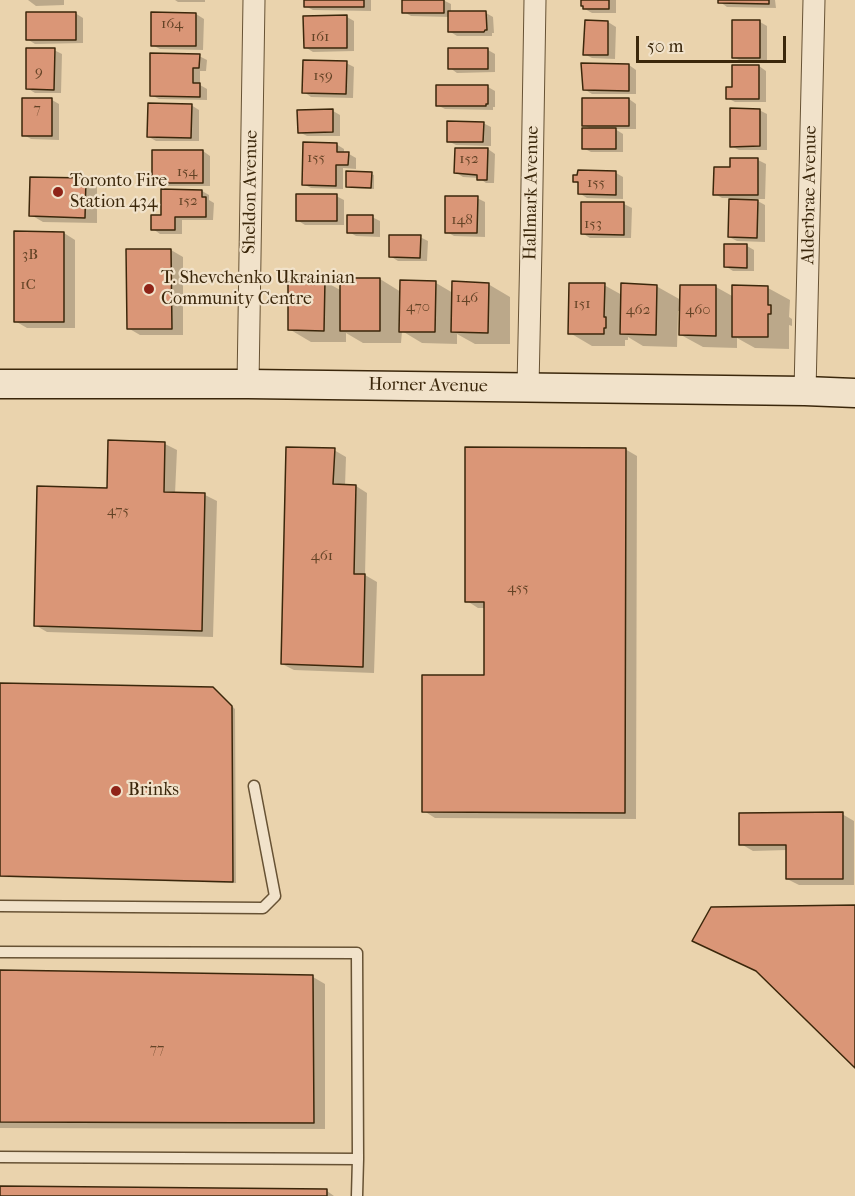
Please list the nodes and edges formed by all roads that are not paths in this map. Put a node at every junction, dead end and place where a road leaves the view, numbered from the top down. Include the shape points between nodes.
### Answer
1 (254, 0) edge
2 (535, 0) edge
3 (814, 0) edge
4 (0, 384) edge
5 (248, 384) junction
6 (528, 387) junction
7 (805, 391) junction
8 (855, 393) edge
9 (254, 786) dead end
10 (0, 906) edge
11 (0, 952) edge
12 (0, 1157) edge
13 (358, 1159) junction
14 (357, 1196) edge

1 - 5 street, Sheldon Avenue
2 - 6 street, Hallmark Avenue
3 - 7 street, Alderbrae Avenue
4 - 5 main road, Horner Avenue
5 - 6 main road, Horner Avenue
6 - 7 main road, Horner Avenue
7 - 8 main road, Horner Avenue
9 - 10 lane via 275,896 263,908
11 - 13 lane via 357,953
12 - 13 lane
13 - 14 lane

